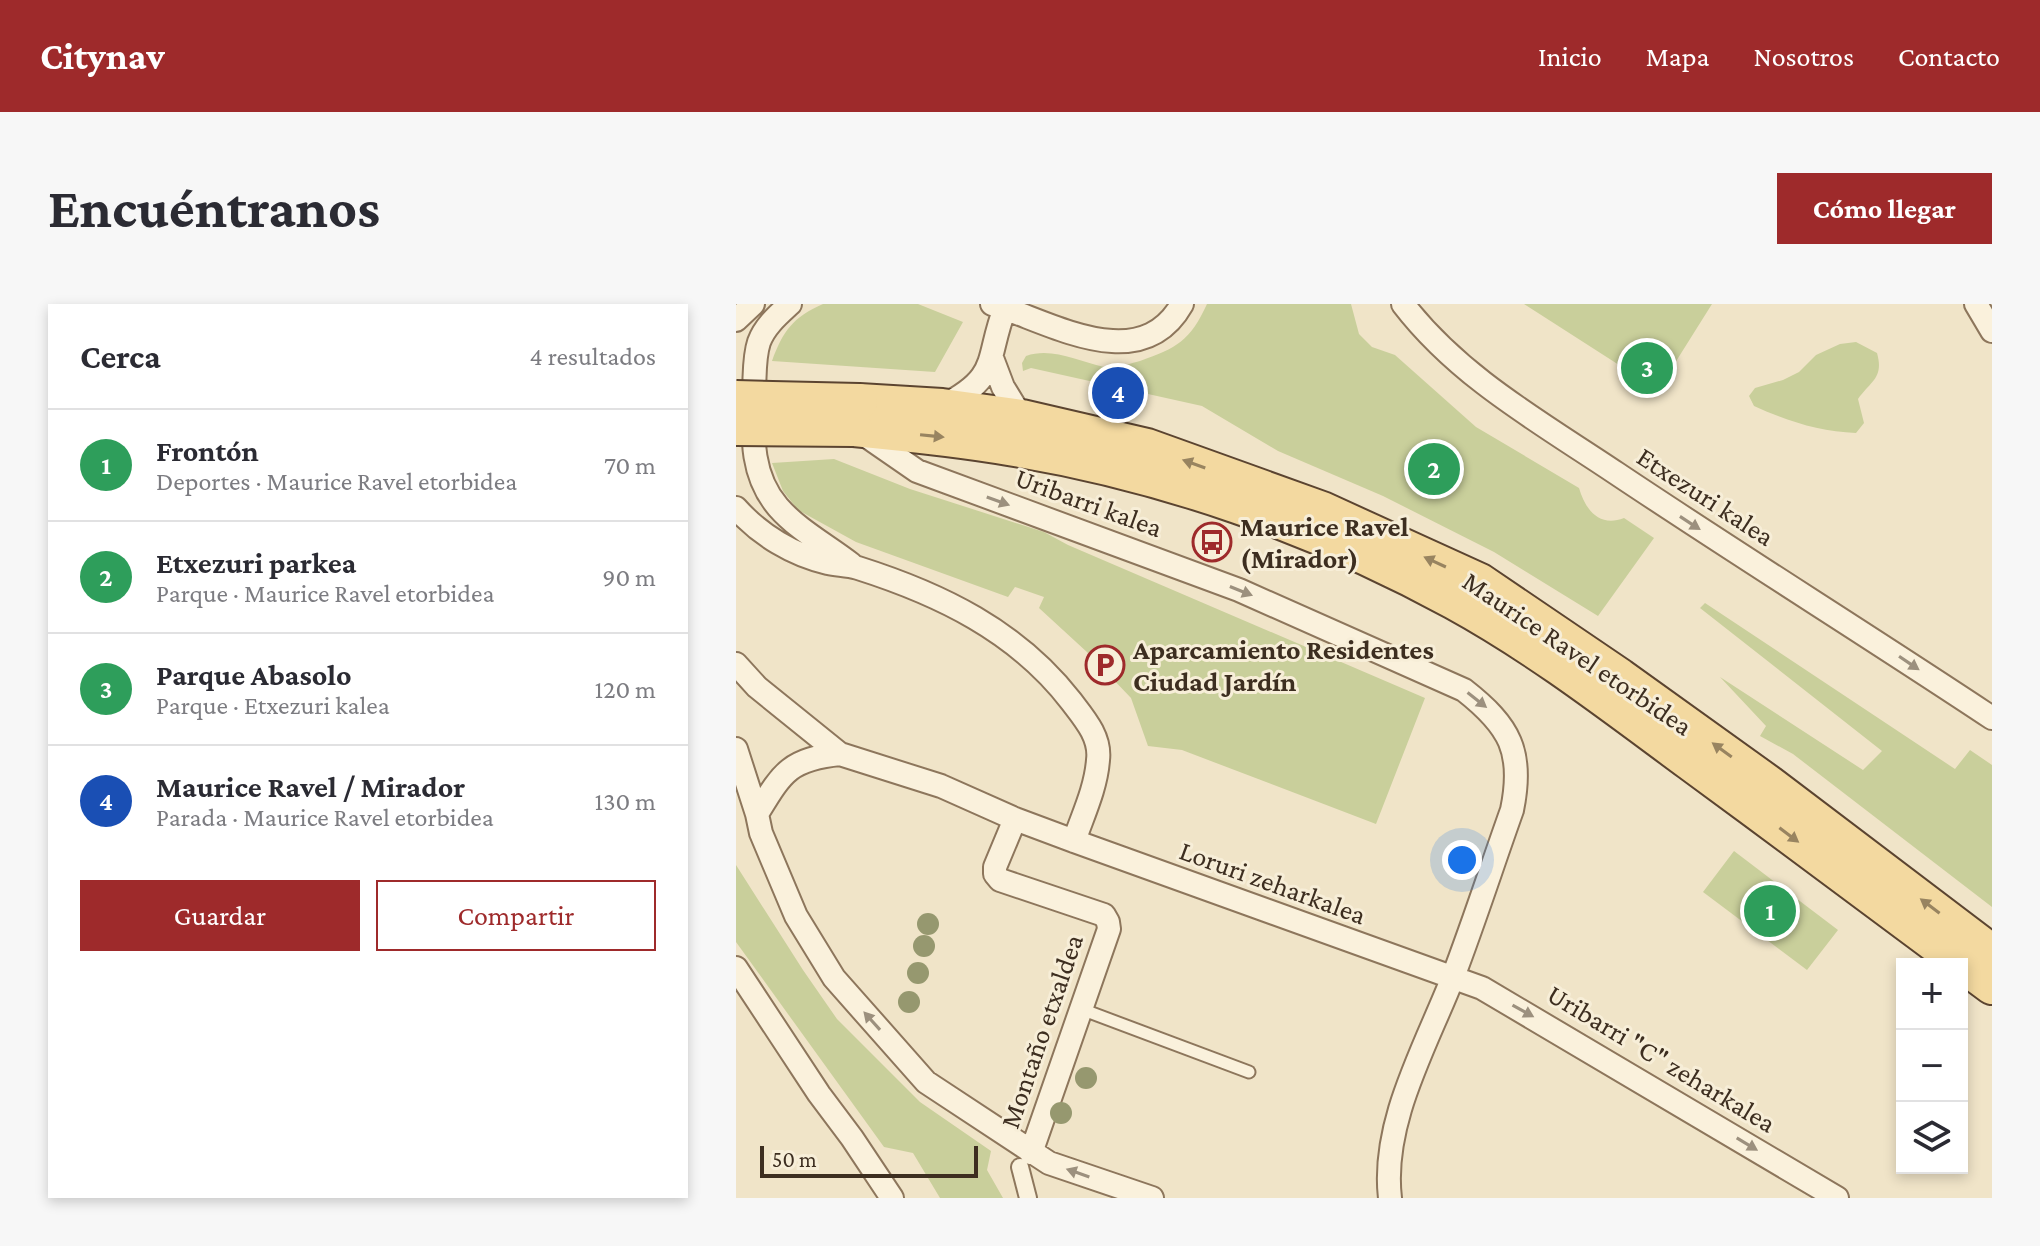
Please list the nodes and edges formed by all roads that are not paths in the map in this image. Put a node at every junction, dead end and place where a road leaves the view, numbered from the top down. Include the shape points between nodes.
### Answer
1 (753, 304) edge
2 (790, 304) edge
3 (1182, 304) edge
4 (1403, 304) edge
5 (1976, 304) edge
6 (998, 306) edge
7 (736, 320) edge
8 (1992, 331) edge
9 (992, 358) junction
10 (736, 399) edge
11 (942, 407) junction
12 (856, 415) junction
13 (1022, 418) junction
14 (736, 427) edge
15 (736, 508) edge
16 (855, 567) junction
17 (736, 664) edge
18 (1992, 718) edge
19 (736, 749) edge
20 (840, 754) junction
21 (757, 814) junction
22 (1015, 819) junction
23 (1074, 841) junction
24 (1992, 953) edge
25 (736, 968) edge
26 (1452, 979) junction
27 (1992, 986) edge
28 (1081, 1009) junction
29 (1249, 1072) dead end
30 (1025, 1160) junction
31 (892, 1198) edge
32 (1028, 1198) edge
33 (1152, 1198) edge
34 (1390, 1198) edge
35 (1837, 1198) edge

1 - 7 street
2 - 16 street via 766,330 755,358 752,443 757,468 779,508
3 - 6 street via 1159,330 1120,343 1095,340
4 -> 18 street, Etxezuri kalea via 1440,347 1485,385
5 - 8 street
6 - 9 street
9 - 11 street via 968,393
9 - 13 street
10 - 12 main road, Maurice Ravel etorbidea, bridge
11 - 12 main road, Maurice Ravel etorbidea
11 - 13 main road, Maurice Ravel etorbidea
12 - 14 main road, Maurice Ravel etorbidea, bridge
12 -> 26 street, Uribarri kalea via 917,471 1239,590 1464,690 1491,711 1510,743 1517,770 1512,810
12 -> 27 main road, Maurice Ravel etorbidea via 1134,474 1209,496 1305,531 1455,602 1584,685
24 -> 13 main road, Maurice Ravel etorbidea via 1769,784 1480,582 1322,510 1147,447
15 - 16 street via 796,553
16 - 23 street via 978,617 1058,684 1091,730 1099,759
17 - 20 street, Loruri zeharkalea
19 - 21 street, Montaño etxaldea
20 - 21 street via 794,765
20 - 22 street, Loruri zeharkalea via 941,786
30 -> 21 street, Montaño etxaldea via 926,1082 834,978 796,916
22 - 23 street, Loruri zeharkalea
22 - 28 street, Montaño etxaldea via 995,867 1000,880 1104,915 1108,922
23 - 26 street, Loruri zeharkalea
25 - 31 street
26 - 34 street, Uribarri kalea via 1395,1124 1387,1172
26 -> 35 street, Uribarri "C" zeharkalea via 1482,988 1553,1027
28 - 29 lane
28 - 30 street, Montaño etxaldea
30 - 32 street
33 -> 30 street, Montaño etxaldea via 1049,1163

